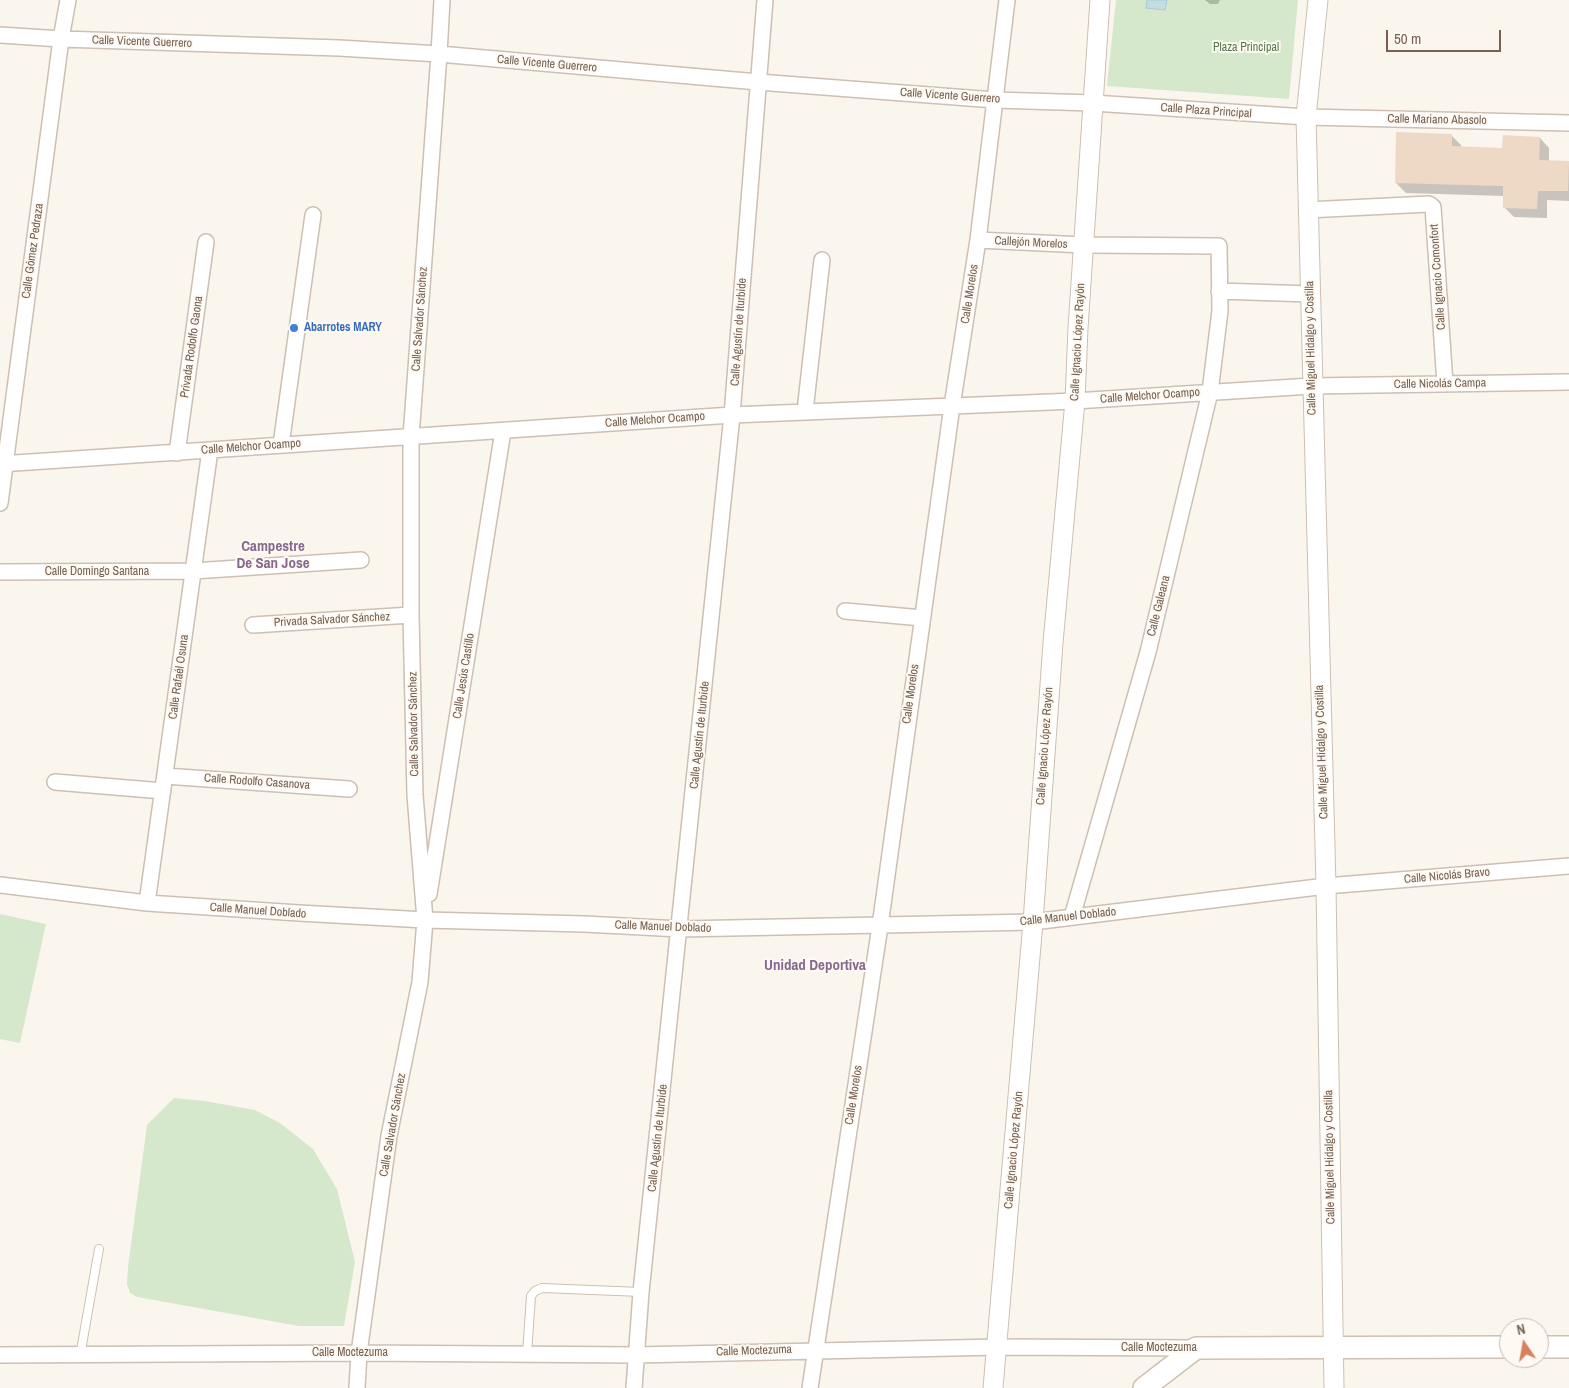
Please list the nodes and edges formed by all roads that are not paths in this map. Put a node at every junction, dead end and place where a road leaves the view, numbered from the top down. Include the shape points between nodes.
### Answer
1 (68, 0) edge
2 (442, 0) edge
3 (765, 0) edge
4 (1007, 0) edge
5 (1100, 0) edge
6 (1318, 0) edge
7 (0, 34) edge
8 (61, 40) junction
9 (439, 54) junction
10 (758, 82) junction
11 (995, 100) junction
12 (1093, 103) junction
13 (1306, 117) junction
14 (1569, 123) edge
15 (1307, 210) junction
16 (313, 215) dead end
17 (978, 240) junction
18 (206, 242) dead end
19 (1084, 245) junction
20 (822, 260) dead end
21 (1219, 290) junction
22 (1310, 294) junction
23 (1569, 382) edge
24 (1445, 384) junction
25 (1311, 386) junction
26 (1210, 392) junction
27 (1075, 402) junction
28 (952, 406) junction
29 (805, 411) junction
30 (732, 415) junction
31 (503, 431) junction
32 (411, 437) junction
33 (281, 445) junction
34 (210, 450) junction
35 (177, 452) junction
36 (2, 464) edge
37 (0, 503) edge
38 (361, 560) dead end
39 (193, 571) junction
40 (0, 572) edge
41 (845, 611) dead end
42 (411, 615) junction
43 (922, 618) junction
44 (253, 624) dead end
45 (54, 782) dead end
46 (164, 783) junction
47 (348, 789) dead end
48 (1569, 866) edge
49 (0, 886) edge
50 (1326, 886) junction
51 (147, 903) junction
52 (1072, 916) junction
53 (425, 920) junction
54 (1033, 922) junction
55 (880, 926) junction
56 (680, 929) junction
57 (99, 1248) dead end
58 (641, 1292) junction
59 (998, 1347) junction
60 (1334, 1347) junction
61 (1499, 1347) edge
62 (1549, 1347) edge
63 (1569, 1347) edge
64 (1196, 1348) junction
65 (815, 1350) junction
66 (359, 1353) junction
67 (527, 1354) junction
68 (0, 1355) edge
69 (637, 1355) junction
70 (80, 1356) junction
71 (356, 1388) edge
72 (634, 1388) edge
73 (810, 1388) edge
74 (993, 1388) edge
75 (1144, 1388) edge
76 (1334, 1388) edge

1 - 8 street, Calle Gómez Pedraza
2 - 9 street, Calle Salvador Sánchez
3 - 10 street, Calle Agustín de Iturbide
4 - 11 street, Calle Morelos
5 - 12 street
6 - 13 street
7 - 8 street, Calle Vicente Guerrero
8 - 9 street, Calle Vicente Guerrero
8 - 36 street, Calle Gómez Pedraza
9 - 10 street, Calle Vicente Guerrero
9 - 32 street, Calle Salvador Sánchez
10 - 11 street, Calle Vicente Guerrero
10 - 30 street, Calle Agustín de Iturbide
11 - 12 street, Calle Vicente Guerrero
11 - 17 street, Calle Morelos
12 - 13 street, Calle Plaza Principal
12 - 19 street, Calle Ignacio López Rayón
13 - 14 street, Calle Mariano Abasolo
13 - 15 street, Calle Miguel Hidalgo y Costilla
15 - 22 street, Calle Miguel Hidalgo y Costilla
15 - 24 street, Calle Ignacio Comonfort via 1429,204 1433,207
16 - 33 street
17 - 19 street, Callejón Morelos
17 - 28 street, Calle Morelos
18 - 35 street, Privada Rodolfo Gaona
19 - 21 street, Callejón Morelos via 1219,246
19 - 27 street, Calle Ignacio López Rayón
20 - 29 street
21 - 22 street
21 - 26 street, Calle Galeana via 1220,311
22 - 25 street, Calle Miguel Hidalgo y Costilla
23 - 24 street, Calle Nicolás Campa
24 - 25 street, Calle Nicolás Campa
25 - 26 street, Calle Melchor Ocampo
25 - 50 street, Calle Miguel Hidalgo y Costilla
26 - 27 street, Calle Melchor Ocampo
26 - 52 street, Calle Galeana via 1148,652
27 - 28 street, Calle Melchor Ocampo
27 - 54 street, Calle Ignacio López Rayón via 1053,643
28 - 29 street, Calle Melchor Ocampo
28 - 43 street, Calle Morelos
29 - 30 street, Calle Melchor Ocampo
30 - 31 street, Calle Melchor Ocampo
30 - 56 street, Calle Agustín de Iturbide
31 - 32 street, Calle Melchor Ocampo
31 - 53 street, Calle Jesús Castillo
32 - 33 street, Calle Melchor Ocampo
32 - 42 street, Calle Salvador Sánchez
33 - 34 street, Calle Melchor Ocampo
34 - 35 street, Calle Melchor Ocampo
34 - 39 street, Calle Rafaél Osuna
35 - 36 street, Calle Melchor Ocampo
36 - 37 street, Calle Gómez Pedraza
38 - 39 street, Calle Domingo Santana
39 - 40 street, Calle Domingo Santana
39 - 46 street, Calle Rafaél Osuna
41 - 43 street
42 - 44 street, Privada Salvador Sánchez
42 - 53 street, Calle Salvador Sánchez via 415,795
43 - 55 street, Calle Morelos
45 - 46 street, Calle Rodolfo Casanova
46 - 47 street, Calle Rodolfo Casanova
46 - 51 street, Calle Rafaél Osuna
48 - 50 street, Calle Nicolás Bravo
49 - 51 street, Calle Manuel Doblado
50 - 52 street, Calle Manuel Doblado
50 - 60 street, Calle Miguel Hidalgo y Costilla
51 - 53 street, Calle Manuel Doblado
52 - 54 street, Calle Manuel Doblado
53 - 56 street, Calle Manuel Doblado
53 - 66 street, Calle Salvador Sánchez via 420,982 389,1136
54 - 55 street, Calle Manuel Doblado
54 - 59 street, Calle Ignacio López Rayón
55 - 56 street, Calle Manuel Doblado
55 - 65 street, Calle Morelos
56 - 58 street, Calle Agustín de Iturbide
57 - 70 lane
58 - 67 lane via 542,1288 535,1291 531,1296
58 - 69 street, Calle Agustín de Iturbide
59 - 64 street, Calle Moctezuma
59 - 65 street, Calle Moctezuma
59 - 74 street, Calle Ignacio López Rayón
60 - 61 main road, Calle Moctezuma
60 - 64 main road, Calle Moctezuma
60 - 76 street, Calle Miguel Hidalgo y Costilla
62 - 63 main road
64 - 75 main road
65 - 69 street, Calle Moctezuma
65 - 73 street, Calle Morelos
66 - 67 street, Calle Moctezuma
66 - 70 street, Calle Moctezuma
66 - 71 street, Calle Salvador Sánchez
67 - 69 street, Calle Moctezuma
68 - 70 street, Calle Moctezuma
69 - 72 street, Calle Agustín de Iturbide

